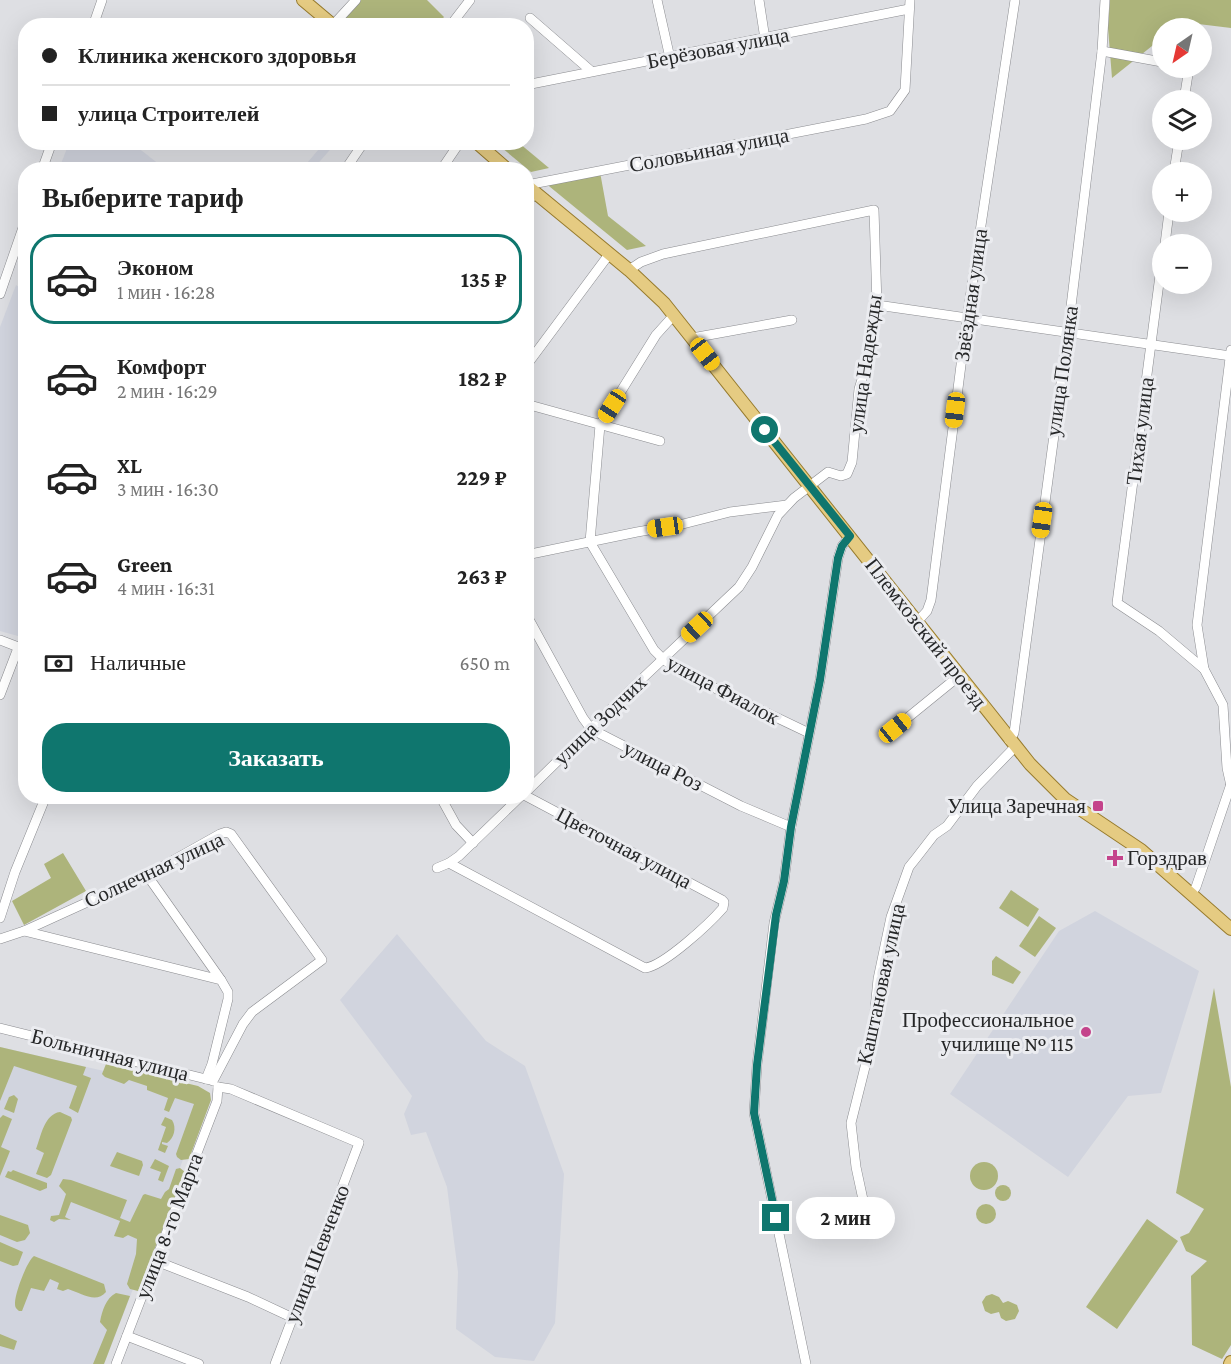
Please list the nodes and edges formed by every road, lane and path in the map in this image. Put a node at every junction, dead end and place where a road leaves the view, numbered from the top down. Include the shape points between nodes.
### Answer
1 (102, 0) edge
2 (303, 0) edge
3 (356, 0) edge
4 (470, 0) edge
5 (657, 0) edge
6 (759, 0) edge
7 (1015, 0) edge
8 (1105, 0) edge
9 (910, 5) edge
10 (96, 18) edge
11 (325, 18) edge
12 (340, 18) edge
13 (456, 18) edge
14 (534, 21) edge
15 (765, 39) junction
16 (1102, 51) junction
17 (670, 58) junction
18 (1152, 60) edge
19 (591, 71) junction
20 (534, 83) edge
21 (485, 150) edge
22 (499, 162) edge
23 (534, 186) edge
24 (534, 190) edge
25 (18, 242) edge
26 (610, 253) junction
27 (629, 270) junction
28 (0, 294) edge
29 (1158, 294) edge
30 (877, 305) junction
31 (674, 315) junction
32 (967, 318) junction
33 (792, 320) dead end
34 (1068, 331) junction
35 (693, 338) junction
36 (1151, 344) junction
37 (1231, 350) edge
38 (534, 355) edge
39 (1231, 356) edge
40 (534, 406) edge
41 (600, 425) junction
42 (660, 441) dead end
43 (809, 485) junction
44 (787, 505) junction
45 (850, 536) junction
46 (591, 542) junction
47 (534, 553) edge
48 (917, 622) junction
49 (534, 629) edge
50 (0, 640) edge
51 (18, 647) edge
52 (18, 657) edge
53 (663, 659) junction
54 (1204, 669) junction
55 (959, 676) junction
56 (0, 694) edge
57 (895, 728) dead end
58 (591, 729) junction
59 (809, 733) junction
60 (1012, 743) junction
61 (534, 784) edge
62 (1231, 785) edge
63 (534, 800) edge
64 (42, 804) edge
65 (444, 804) edge
66 (514, 804) edge
67 (791, 827) junction
68 (473, 843) junction
69 (449, 863) junction
70 (436, 868) dead end
71 (147, 875) junction
72 (1191, 894) junction
73 (0, 918) edge
74 (1231, 929) edge
75 (24, 931) junction
76 (0, 939) edge
77 (221, 980) junction
78 (0, 1028) edge
79 (212, 1082) junction
80 (359, 1143) joint
81 (868, 1224) dead end
82 (156, 1261) junction
83 (293, 1318) junction
84 (127, 1336) junction
85 (116, 1364) edge
86 (199, 1364) edge
87 (275, 1364) edge
88 (806, 1364) edge

1 - 10 street
2 - 11 main road
3 - 12 street
4 - 13 street
5 - 17 street
6 - 15 street
7 - 32 street, Звёздная улица
8 - 16 street, улица Полянка
9 - 15 street, Берёзовая улица
9 - 23 street, Соловьиная улица via 905,90 890,111
14 - 19 street
15 - 17 street, Берёзовая улица
16 - 18 street
16 - 34 street, улица Полянка
17 - 19 street, Берёзовая улица
19 - 20 street, Берёзовая улица
21 - 22 main road
24 - 26 main road, Племхозский проезд
25 - 28 street
26 - 27 main road, Племхозский проезд
26 - 38 street
27 - 30 street, улица Надежды via 663,254 874,210
27 - 31 main road, Племхозский проезд
29 - 36 street, Тихая улица
30 - 32 street
30 - 43 street, улица Надежды via 870,353 859,389 851,467 844,475 828,472
31 - 35 main road, Племхозский проезд
31 - 41 street via 656,335
32 - 34 street
32 - 48 street, Звёздная улица via 931,600
33 - 35 street
34 - 36 street
34 - 60 street, улица Полянка
35 - 43 main road, Племхозский проезд
36 - 39 street
36 - 54 street, Тихая улица via 1117,603 1159,631
37 - 39 street
39 - 54 street via 1197,625
40 - 41 street
41 - 42 street
41 - 46 street
43 - 44 street, улица Зодчих
43 - 45 main road, Племхозский проезд
44 - 46 street via 730,512
44 - 53 street, улица Зодчих via 775,519 741,584
45 - 48 main road, Племхозский проезд
45 - 59 street via 838,558
46 - 47 street
46 - 53 street, улица Фиалок
48 - 55 main road, Племхозский проезд
49 - 58 street
50 - 51 street
52 - 56 street
53 - 58 street, улица Зодчих
53 - 59 street, улица Фиалок via 681,672
54 - 62 street via 1223,705
55 - 57 street
55 - 60 main road, Племхозский проезд
58 - 61 street, улица Зодчих
58 - 67 street, улица Роз via 741,806
59 - 67 street
60 - 72 main road, Племхозский проезд via 1065,799 1141,850
60 - 81 street, Каштановая улица via 909,867 891,917 878,979 872,1039 851,1123
62 - 72 street
63 - 69 street, Цветочная улица via 722,900 723,908 697,934 645,968
64 - 73 street
65 - 68 street via 456,825
66 - 68 street
67 - 88 street via 769,960 754,1113
68 - 69 street
69 - 70 street
71 - 75 street, Солнечная улица
71 - 77 street
71 - 79 street, Солнечная улица via 220,834 231,834 322,960 252,1012
72 - 74 main road
75 - 76 street, Солнечная улица
75 - 77 street
77 - 79 street via 228,999 212,1064
78 - 79 street, Больничная улица
79 - 80 street, Больничная улица
79 - 82 street, улица 8-го Марта via 218,1101
80 - 83 street, улица Шевченко
82 - 83 street
82 - 84 street, улица 8-го Марта
83 - 87 street, улица Шевченко
84 - 85 street, улица 8-го Марта
84 - 86 street

